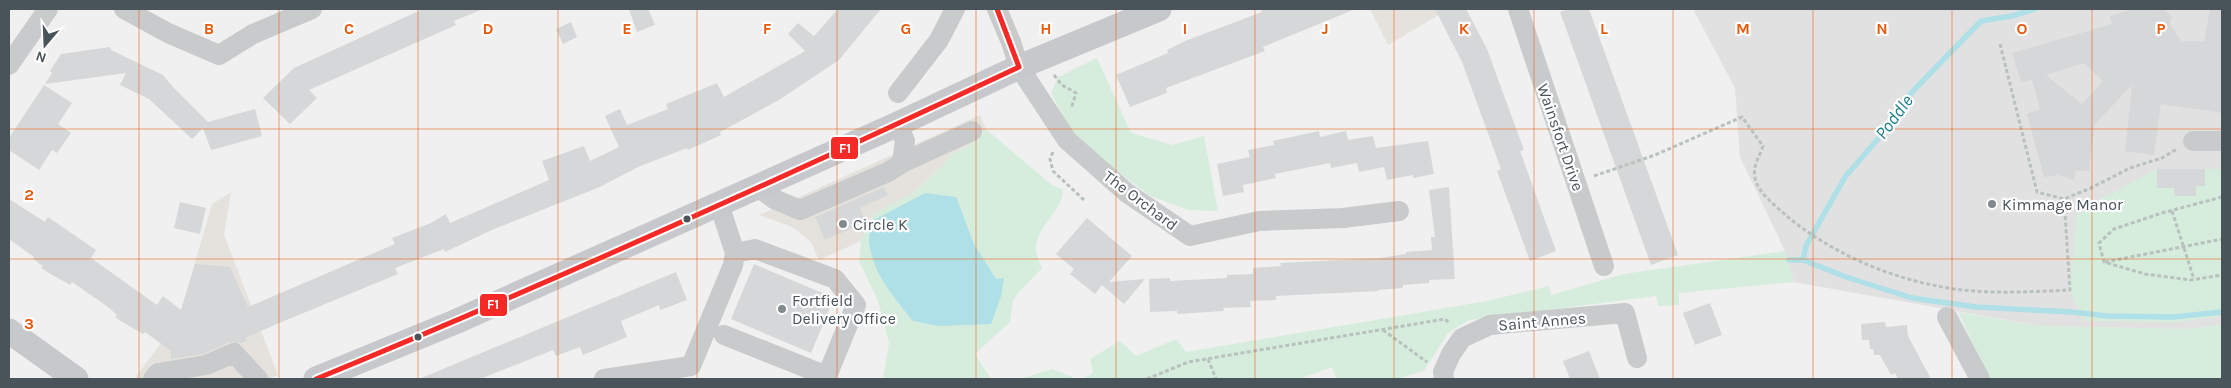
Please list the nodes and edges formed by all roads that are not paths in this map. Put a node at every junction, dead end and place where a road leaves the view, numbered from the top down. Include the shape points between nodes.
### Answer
1 (48, 9) edge
2 (124, 9) edge
3 (312, 9) edge
4 (955, 9) edge
5 (997, 9) edge
6 (1159, 9) edge
7 (1518, 9) edge
8 (9, 65) edge
9 (1019, 67) junction
10 (898, 93) dead end
11 (898, 124) junction
12 (972, 131) dead end
13 (2194, 141) road end
14 (2222, 141) edge
15 (902, 162) junction
16 (758, 187) junction
17 (719, 204) junction
18 (1399, 211) dead end
19 (735, 253) junction
20 (1604, 266) dead end
21 (1947, 317) dead end
22 (9, 331) edge
23 (724, 335) dead end
24 (1637, 358) dead end
25 (1438, 373) edge
26 (76, 379) edge
27 (153, 379) edge
28 (258, 379) edge
29 (316, 379) edge
30 (604, 379) edge
31 (1980, 379) edge

1 - 8 street
2 - 3 street via 219,55 253,34
4 - 10 street via 940,40
5 - 9 street, The Orchard
6 - 9 main road
7 - 20 street, Wainsfort Drive
9 - 11 main road
9 - 18 street, The Orchard via 1067,140 1127,193 1190,236 1259,221 1343,218
11 - 15 street via 905,141
11 - 16 main road
12 - 15 street
13 - 14 street
15 - 16 street via 888,172 800,210 774,199
16 - 17 main road
17 - 19 street
17 - 29 main road via 455,322
19 - 23 street via 755,249 835,279 856,305 827,376
19 - 30 street via 691,366
21 - 31 street
22 - 26 main road
24 - 25 street, Saint Annes via 1625,313 1490,326 1462,338 1443,372
27 - 28 street via 158,373 206,365 234,353

